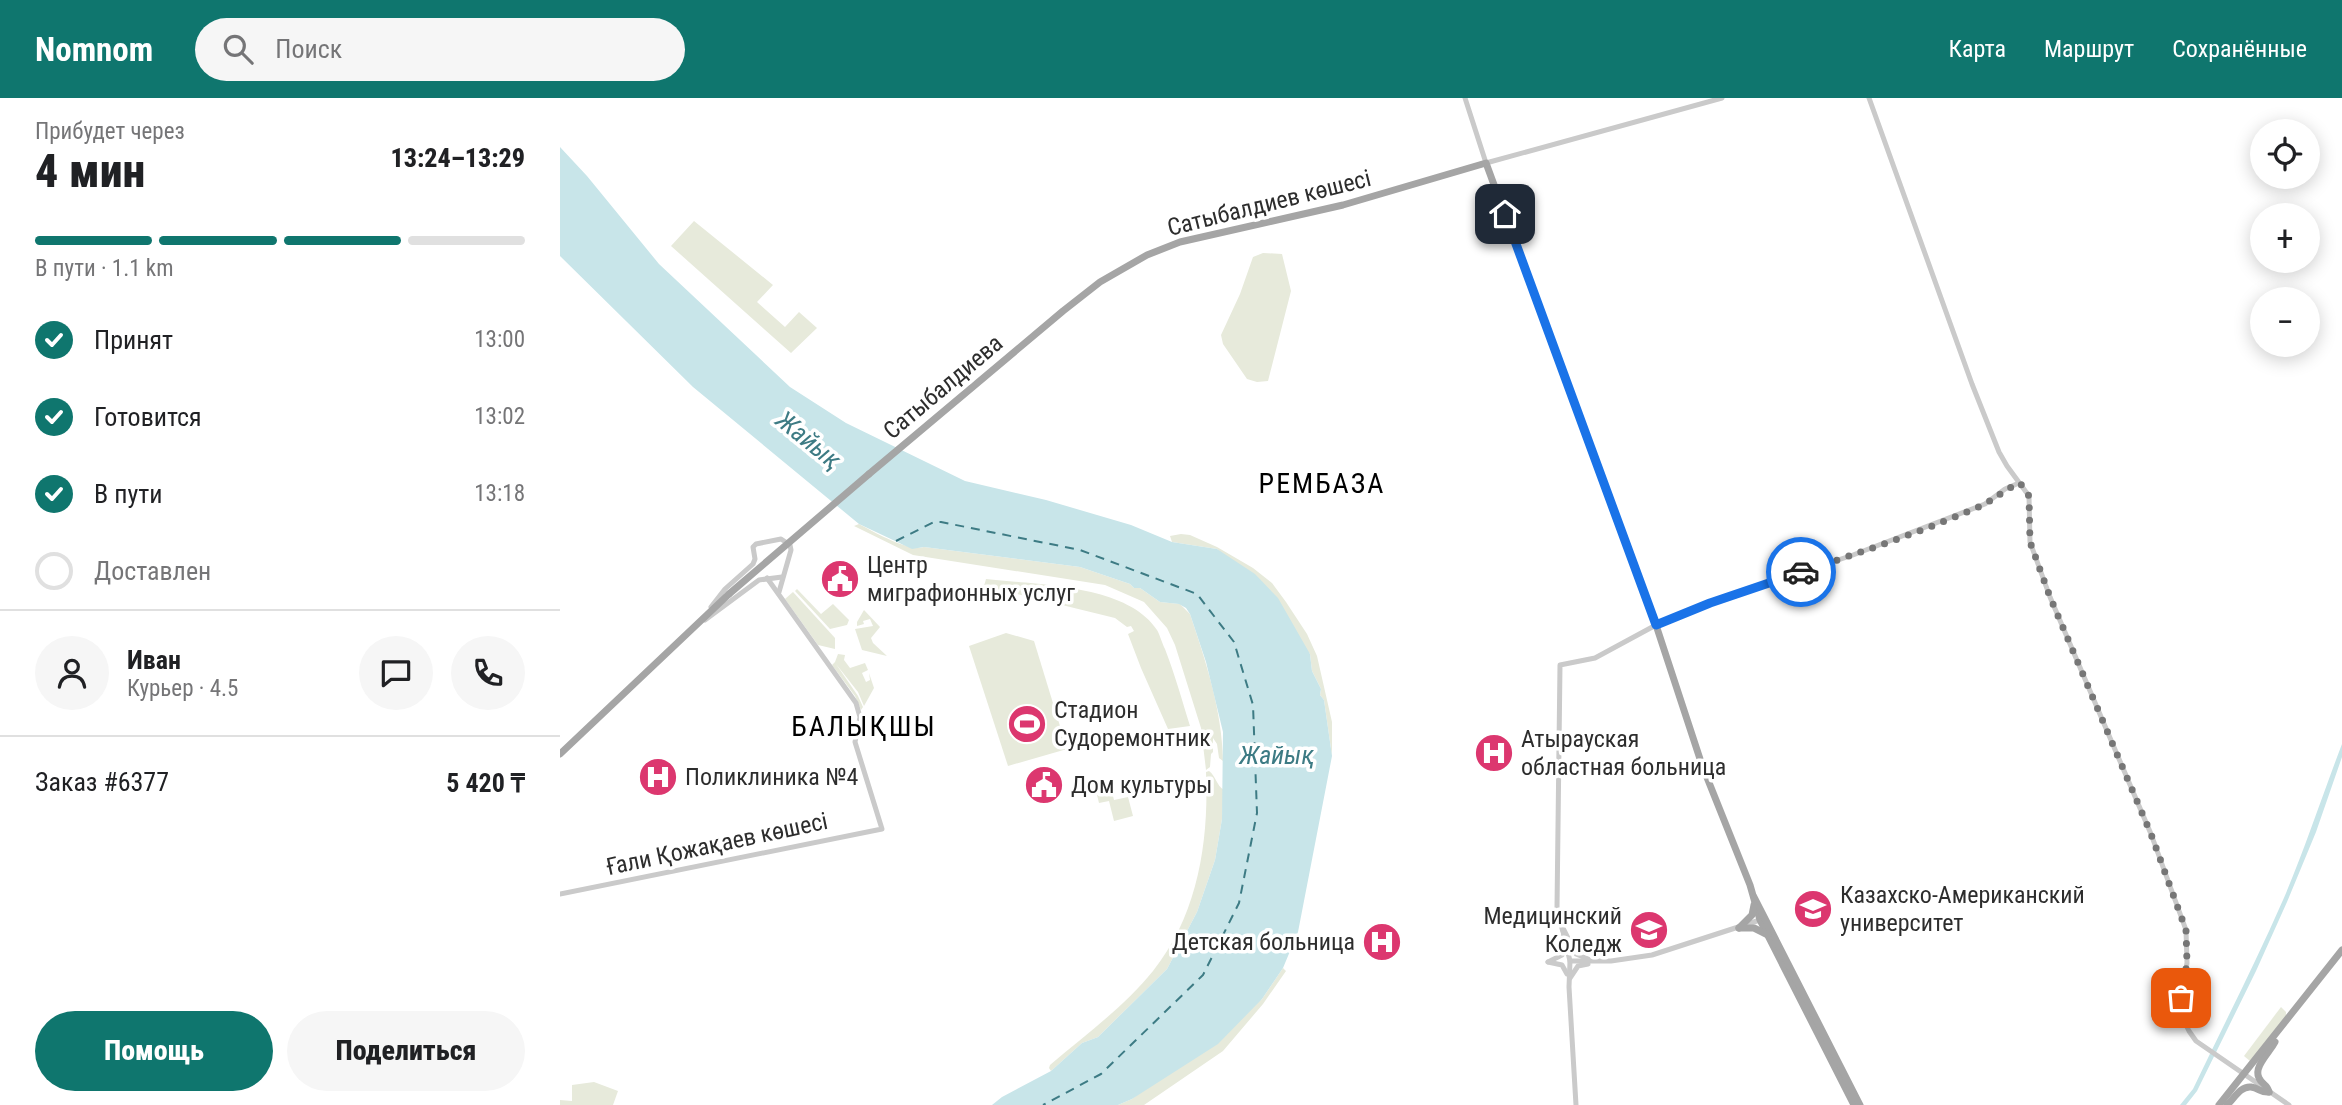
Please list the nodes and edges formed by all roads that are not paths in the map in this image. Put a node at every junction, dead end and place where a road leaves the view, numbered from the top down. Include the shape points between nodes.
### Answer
1 (1465, 98) edge
2 (1722, 98) edge
3 (1869, 98) edge
4 (1486, 163) junction
5 (1041, 330) joint
6 (2020, 483) junction
7 (767, 578) junction
8 (782, 578) junction
9 (778, 593) junction
10 (700, 624) junction
11 (1656, 625) junction
12 (560, 754) edge
13 (560, 894) edge
14 (1753, 895) junction
15 (1754, 904) junction
16 (1763, 919) junction
17 (1560, 925) junction
18 (1739, 928) junction
19 (1769, 936) junction
20 (2342, 950) edge
21 (2342, 957) edge
22 (1570, 961) junction
23 (1595, 962) junction
24 (1569, 981) junction
25 (2275, 1042) junction
26 (2245, 1075) junction
27 (2269, 1092) junction
28 (1576, 1105) edge
29 (1854, 1105) edge
30 (1860, 1105) edge
31 (2219, 1105) edge
32 (2225, 1105) edge
33 (2289, 1105) edge

1 - 4 street
2 - 4 street
3 - 6 street via 1972,384 2000,452
4 - 5 main road, Сатыбалдиев көшесі via 1343,205 1180,242 1109,277
4 - 11 main road
5 - 10 main road, Сатыбалдиева, bridge via 729,594
6 - 11 street via 1975,508
6 - 26 street via 2029,496 2031,544 2050,597 2151,834 2186,930 2182,1017 2202,1044
7 - 8 street
7 - 9 street
7 - 10 street
8 - 9 street
8 - 10 street via 790,545 781,539 756,544 753,564 725,589
9 - 13 street, Ғали Қожақаев көшесі via 853,697 860,717 855,742 882,829
10 - 12 main road, Сатыбалдиева
11 - 14 main road via 1702,765
11 - 17 street via 1595,658 1560,665
14 - 15 main road
14 - 16 main road
15 - 16 main road
15 - 18 main road via 1752,915
16 - 18 street
16 - 19 main road
16 - 30 main road
17 - 22 street
17 - 23 street via 1576,954
17 - 24 street via 1564,949 1548,962 1562,965
18 - 19 main road via 1754,928
18 - 23 street via 1652,955
19 - 29 main road
20 - 26 main road
21 - 25 main road
22 - 23 street
22 - 24 street
23 - 24 street via 1578,966
24 - 28 street
25 - 26 main road
25 - 27 main road via 2257,1073
26 - 27 street
26 - 31 main road
26 - 32 main road
27 - 32 main road via 2247,1087
27 - 33 street

